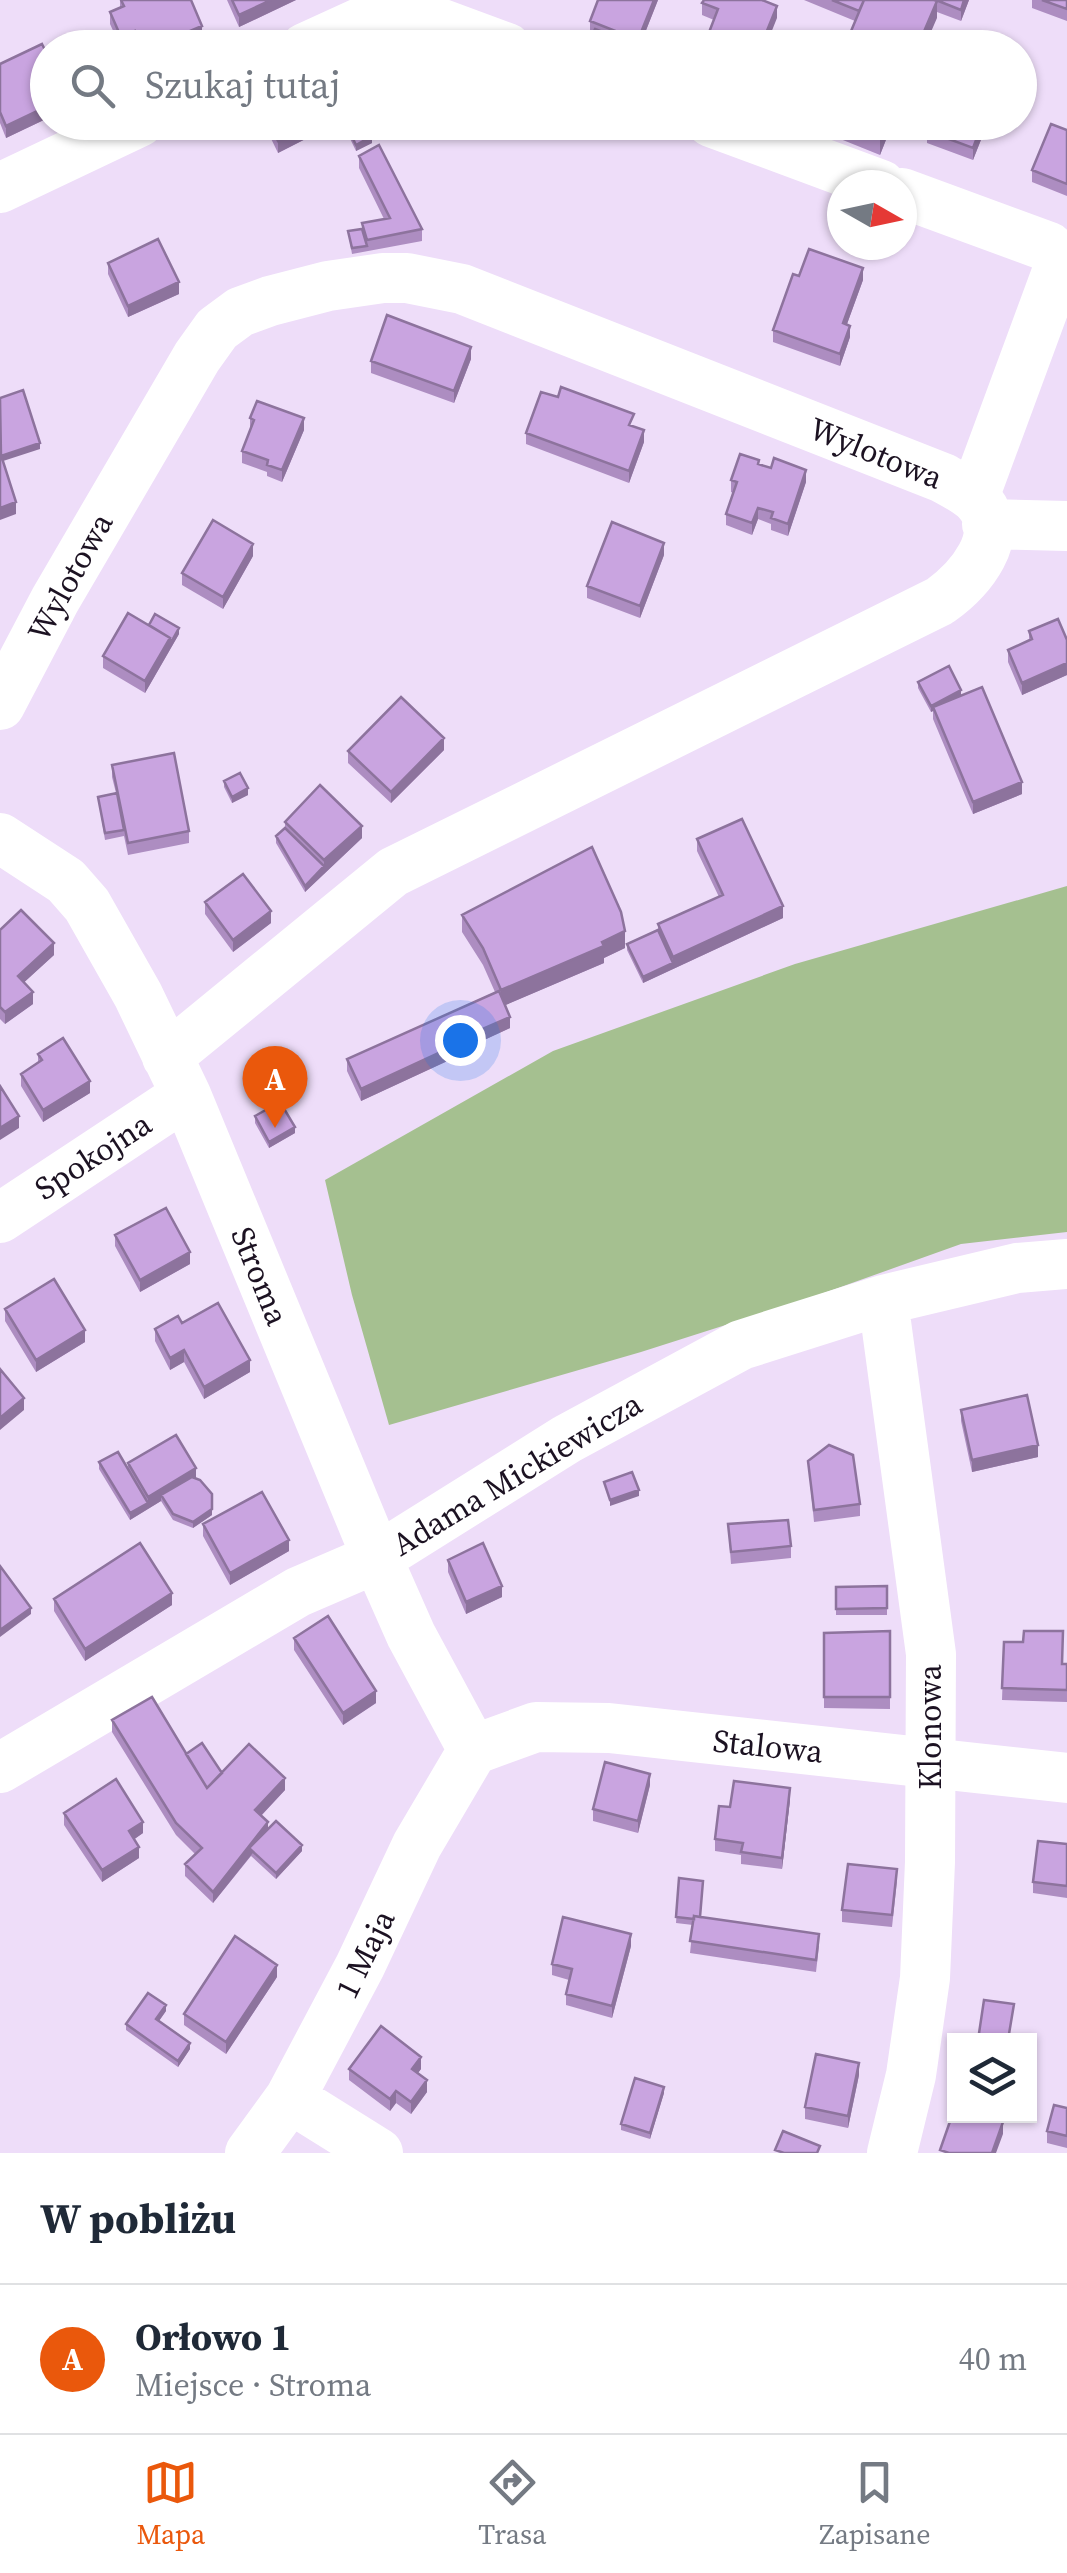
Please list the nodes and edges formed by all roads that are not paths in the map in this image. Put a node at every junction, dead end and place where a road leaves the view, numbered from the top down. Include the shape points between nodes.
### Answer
1 (403, 3) edge
2 (344, 30) edge
3 (465, 30) edge
4 (101, 140) edge
5 (760, 140) edge
6 (841, 170) edge
7 (0, 188) edge
8 (917, 198) edge
9 (980, 510) junction
10 (1067, 526) edge
11 (0, 705) edge
12 (0, 838) edge
13 (176, 1076) junction
14 (0, 1218) edge
15 (1067, 1264) edge
16 (883, 1300) junction
17 (376, 1558) junction
18 (472, 1750) junction
19 (930, 1764) junction
20 (0, 1768) edge
21 (1067, 1778) edge
22 (290, 2098) junction
23 (250, 2153) edge
24 (378, 2153) edge
25 (892, 2153) edge

1 - 2 street
1 - 3 street
4 - 7 street
5 - 6 street
8 - 9 street via 1049,246 1058,258
9 - 10 street
9 - 11 street, Wylotowa via 943,478 462,290 407,278 328,286 240,312 217,329
9 - 13 street via 986,546 976,568 940,601 393,872
12 - 13 street, Stroma via 66,881 86,905
13 - 14 street, Spokojna
13 - 17 street, Stroma
15 - 16 street, Adama Mickiewicza via 1017,1268
16 - 17 street, Adama Mickiewicza via 741,1345 567,1439
16 - 19 street, Klonowa via 930,1654
17 - 18 street, Stroma
17 - 20 street, Adama Mickiewicza via 298,1592
18 - 19 street, Stalowa via 536,1727 610,1728
18 - 22 street, 1 Maja
19 - 21 street, Stalowa
19 - 25 street, Klonowa via 925,1978 912,2075
22 - 23 street, 1 Maja
22 - 24 street

